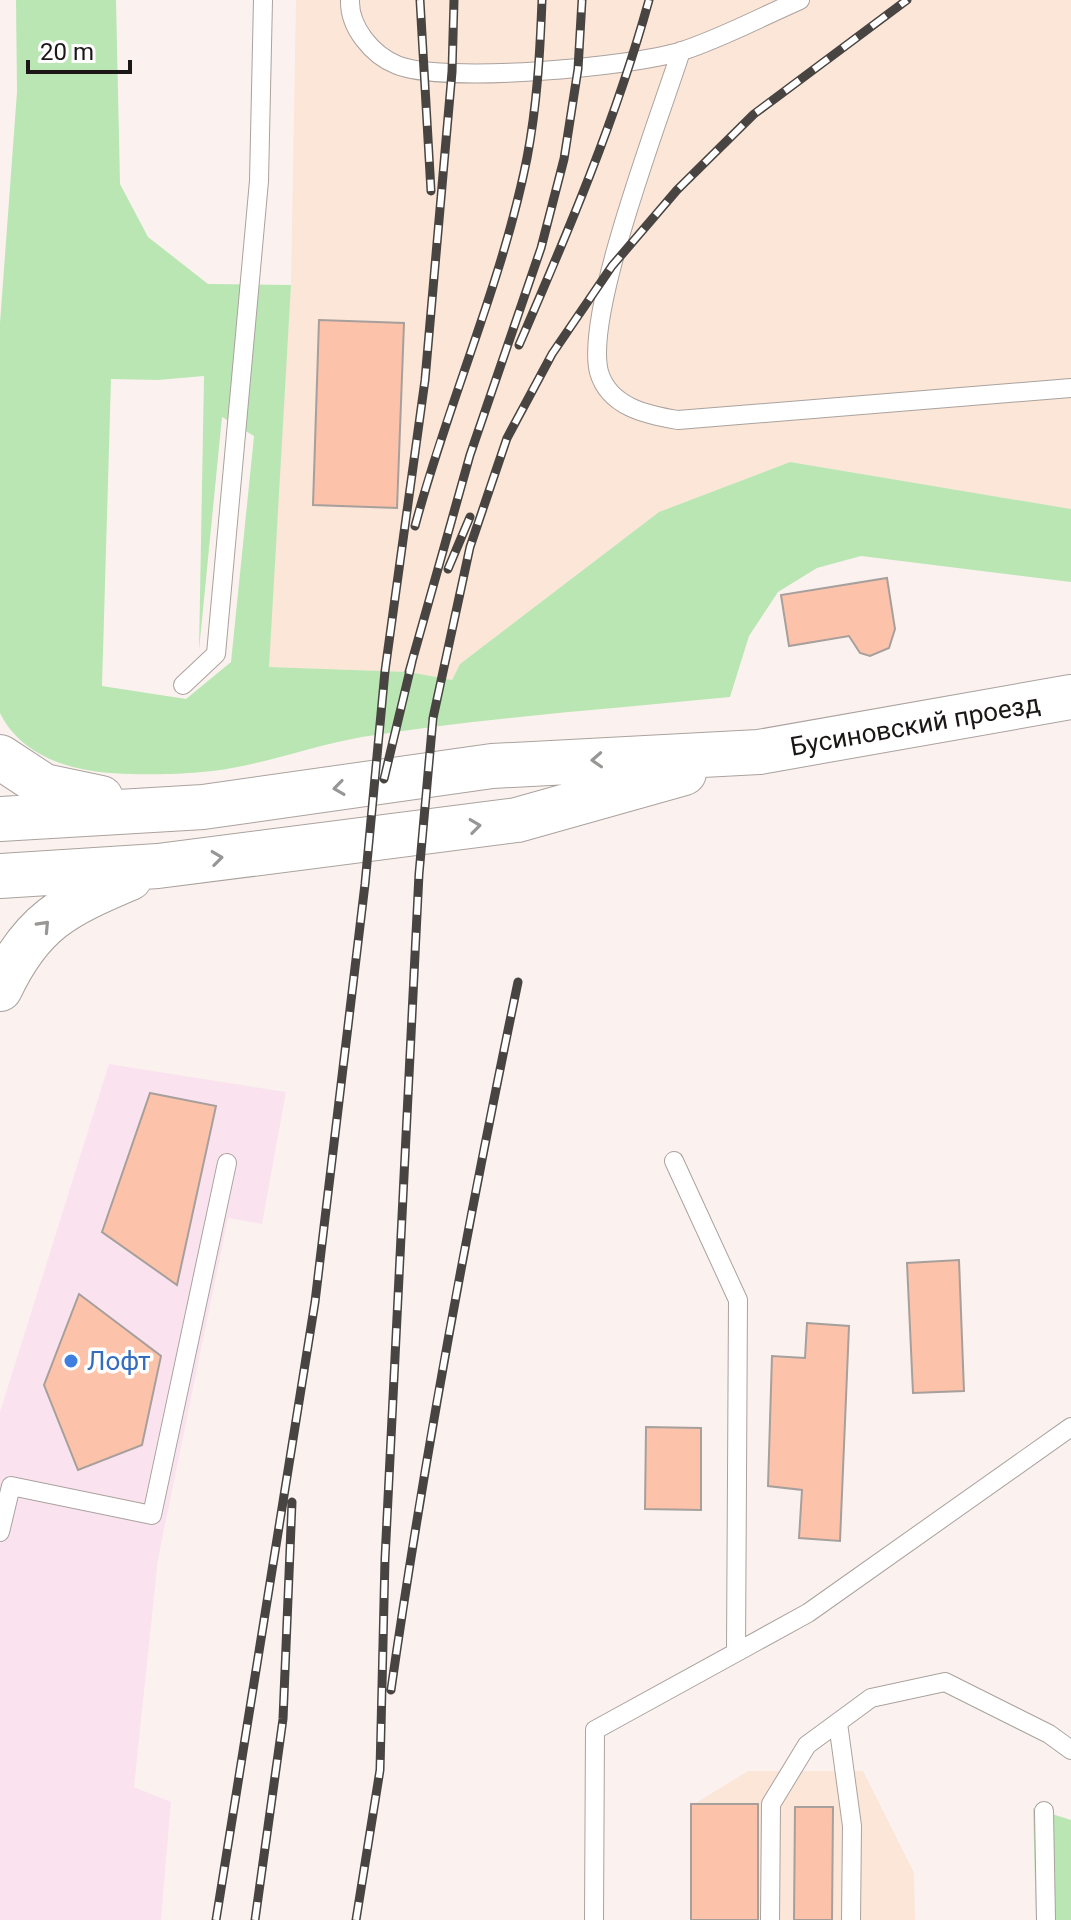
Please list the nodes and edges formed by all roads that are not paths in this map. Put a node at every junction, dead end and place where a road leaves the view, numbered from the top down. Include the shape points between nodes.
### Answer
1 (263, 0) edge
2 (350, 0) edge
3 (800, 0) edge
4 (681, 51) junction
5 (1071, 388) edge
6 (183, 685) dead end
7 (1071, 697) edge
8 (759, 752) junction
9 (0, 757) edge
10 (203, 807) junction
11 (0, 819) edge
12 (158, 866) junction
13 (0, 876) edge
14 (0, 989) edge
15 (674, 1161) dead end
16 (227, 1163) dead end
17 (1071, 1427) edge
18 (0, 1532) edge
19 (736, 1652) junction
20 (838, 1723) junction
21 (1071, 1750) edge
22 (1044, 1811) dead end
23 (594, 1920) edge
24 (770, 1920) edge
25 (851, 1920) edge
26 (1046, 1920) edge

1 - 6 lane via 259,181 216,654
2 - 4 lane via 350,15 372,49 397,65 426,70 578,69
3 - 4 lane
4 - 5 lane via 612,266 595,342 600,374 616,399 645,415 678,420
7 - 8 main road, Бусиновский проезд
8 -> 10 main road via 492,766
12 -> 8 main road via 517,820
9 - 10 main road via 44,786 88,796
10 - 11 main road
12 - 13 main road
14 -> 12 main road via 13,961 48,919
15 - 19 lane via 738,1300
16 - 18 lane via 152,1515 11,1486
17 - 19 lane via 808,1613
19 - 23 lane via 595,1730
20 - 21 lane via 871,1698 945,1682
20 - 24 lane via 807,1745 771,1804
20 - 25 lane via 852,1826
22 - 26 lane

